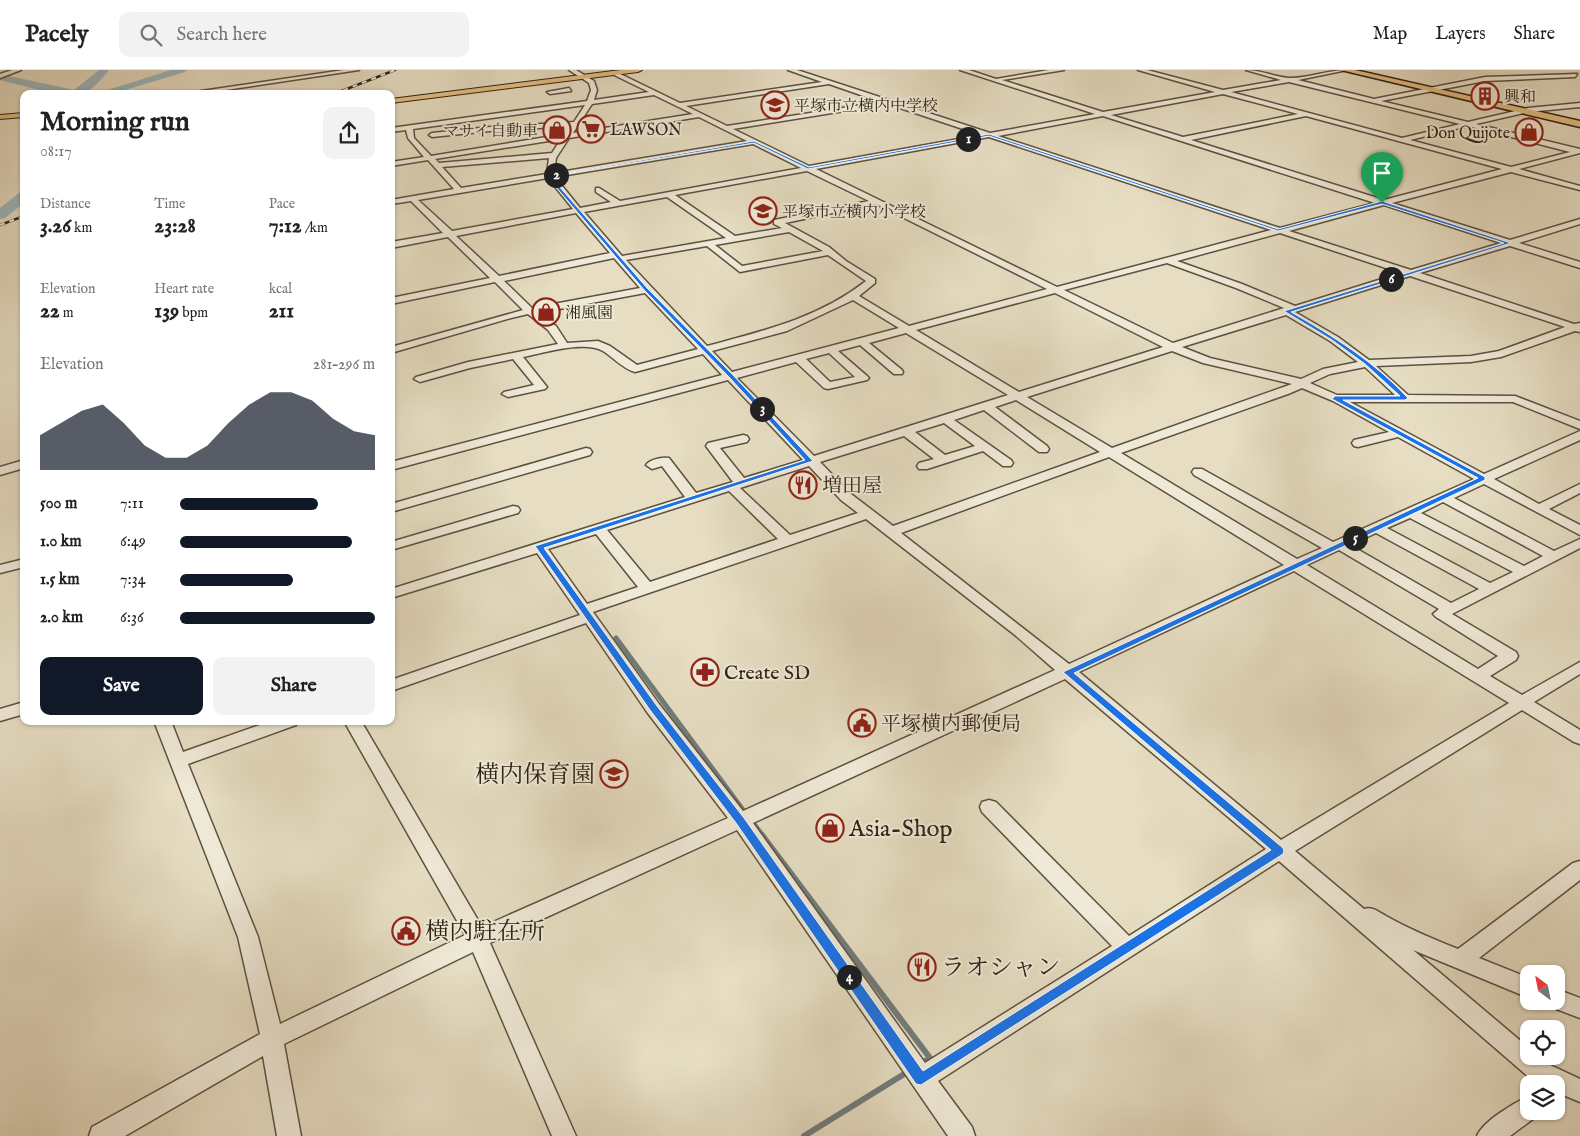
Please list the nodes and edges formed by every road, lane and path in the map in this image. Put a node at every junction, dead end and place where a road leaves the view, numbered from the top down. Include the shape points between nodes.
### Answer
1 (18, 70) edge
2 (356, 70) edge
3 (572, 70) edge
4 (638, 70) edge
5 (791, 70) edge
6 (963, 70) edge
7 (1061, 70) edge
8 (1142, 70) edge
9 (1249, 70) edge
10 (1345, 70) edge
11 (1353, 70) edge
12 (1563, 70) edge
13 (815, 71) edge
14 (993, 71) dead end
15 (1173, 71) dead end
16 (614, 73) junction
17 (800, 73) junction
18 (975, 74) junction
19 (1156, 74) junction
20 (0, 76) edge
21 (1578, 76) edge
22 (585, 77) junction
23 (559, 80) junction
24 (995, 80) junction
25 (1289, 80) junction
26 (830, 83) junction
27 (1432, 89) junction
28 (213, 90) edge
29 (550, 92) dead end
30 (1222, 92) junction
31 (657, 93) junction
32 (395, 100) edge
33 (1372, 101) junction
34 (888, 102) junction
35 (588, 103) junction
36 (680, 105) junction
37 (1580, 105) edge
38 (1526, 111) junction
39 (1103, 114) junction
40 (20, 115) edge
41 (701, 115) junction
42 (1307, 115) junction
43 (0, 117) edge
44 (1580, 123) edge
45 (576, 124) junction
46 (1467, 124) junction
47 (410, 128) junction
48 (726, 128) junction
49 (395, 130) edge
50 (395, 132) edge
51 (989, 135) junction
52 (568, 136) junction
53 (411, 138) junction
54 (1183, 140) junction
55 (1402, 140) junction
56 (754, 142) junction
57 (1579, 151) edge
58 (556, 155) junction
59 (430, 158) junction
60 (395, 163) edge
61 (437, 166) junction
62 (808, 168) junction
63 (1510, 169) junction
64 (551, 176) junction
65 (1580, 188) edge
66 (599, 190) dead end
67 (460, 191) junction
68 (668, 194) junction
69 (413, 199) junction
70 (395, 201) edge
71 (876, 202) junction
72 (618, 203) junction
73 (1382, 203) junction
74 (578, 210) junction
75 (1580, 221) edge
76 (790, 229) junction
77 (1278, 230) junction
78 (450, 234) junction
79 (733, 239) junction
80 (708, 243) junction
81 (1509, 243) junction
82 (395, 244) edge
83 (830, 252) junction
84 (617, 257) junction
85 (1167, 260) junction
86 (1580, 265) edge
87 (1409, 273) junction
88 (496, 279) junction
89 (647, 290) junction
90 (1056, 290) junction
91 (853, 296) junction
92 (395, 300) edge
93 (1290, 310) junction
94 (530, 311) junction
95 (1578, 327) edge
96 (907, 329) junction
97 (861, 341) junction
98 (564, 346) junction
99 (1172, 347) junction
100 (395, 349) edge
101 (830, 349) junction
102 (706, 350) junction
103 (516, 356) junction
104 (798, 358) junction
105 (1367, 363) junction
106 (898, 372) dead end
107 (731, 376) junction
108 (420, 379) dead end
109 (1303, 383) junction
110 (508, 394) dead end
111 (1016, 396) junction
112 (1335, 398) junction
113 (1405, 398) junction
114 (986, 406) junction
115 (946, 418) junction
116 (1580, 425) edge
117 (906, 431) junction
118 (1399, 433) junction
119 (1580, 435) edge
120 (743, 439) dead end
121 (1358, 443) dead end
122 (984, 446) junction
123 (1043, 449) dead end
124 (586, 452) dead end
125 (1109, 453) junction
126 (943, 460) junction
127 (810, 461) junction
128 (1007, 463) dead end
129 (20, 465) edge
130 (395, 465) edge
131 (652, 465) dead end
132 (924, 466) dead end
133 (0, 471) edge
134 (1198, 472) dead end
135 (1483, 478) junction
136 (736, 485) junction
137 (1580, 488) edge
138 (1443, 497) junction
139 (693, 498) junction
140 (395, 507) edge
141 (1539, 508) junction
142 (513, 510) dead end
143 (1410, 512) junction
144 (866, 514) junction
145 (598, 528) junction
146 (1376, 528) junction
147 (1580, 531) edge
148 (890, 532) junction
149 (788, 541) junction
150 (1580, 543) edge
151 (395, 545) edge
152 (539, 546) junction
153 (1337, 546) junction
154 (1554, 556) junction
155 (20, 563) edge
156 (1298, 565) junction
157 (0, 569) edge
158 (1524, 572) junction
159 (648, 589) junction
160 (1490, 589) junction
161 (395, 593) edge
162 (1451, 609) junction
163 (587, 614) junction
164 (1580, 667) edge
165 (1068, 672) junction
166 (1478, 676) junction
167 (395, 685) edge
168 (1521, 702) junction
169 (20, 709) edge
170 (0, 715) edge
171 (164, 725) edge
172 (279, 725) edge
173 (354, 725) edge
174 (1580, 738) edge
175 (178, 761) junction
176 (989, 808) dead end
177 (740, 820) junction
178 (1279, 851) junction
179 (1580, 869) edge
180 (1336, 897) junction
181 (478, 939) junction
182 (1127, 948) junction
183 (1460, 960) junction
184 (1520, 984) edge
185 (1565, 1002) edge
186 (1580, 1008) edge
187 (272, 1039) junction
188 (921, 1079) junction
189 (1570, 1086) edge
190 (1520, 1114) edge
191 (101, 1136) edge
192 (289, 1136) edge
193 (564, 1136) edge
194 (963, 1136) edge
195 (1489, 1136) edge

1 - 20 street
2 - 28 street
3 - 22 street
4 - 16 main road
5 - 17 street
6 - 18 street
7 - 24 street
8 - 19 street
9 - 25 street
10 - 25 street
10 - 27 highway
11 - 27 highway
12 - 21 street
13 - 17 street
14 - 18 street
15 - 19 street
16 - 22 main road
16 - 31 street
17 - 26 street
18 - 24 street
19 - 30 street
21 - 27 street via 1485,79
22 - 23 main road
22 - 35 street via 594,84
23 - 29 street via 570,87 569,92
23 - 32 main road
24 - 39 street
25 - 30 street
25 - 33 street
26 - 34 street
26 - 36 street
27 - 33 street
27 - 38 highway
30 - 39 street
30 - 42 street
31 - 35 street
31 - 36 street
33 - 46 street
34 - 48 street
34 - 51 street
35 - 45 street
35 - 47 street
36 - 41 street
37 - 38 street
38 - 44 highway
38 - 46 street
39 - 51 street
39 - 54 street
40 - 43 main road
41 - 48 street
41 - 52 street
42 - 54 street
42 - 55 street
45 - 52 street
45 - 53 street
46 - 55 street
46 - 57 street
47 - 49 street
47 - 53 street
48 - 56 street
50 - 53 street
51 - 62 street
51 - 77 street
52 - 58 street
52 - 59 street
53 - 59 street
54 - 73 street
55 - 63 street
56 - 62 street
56 - 64 street
57 - 63 street
58 - 61 street
58 - 64 street via 551,162
59 - 60 street
59 - 61 street
61 - 67 street
62 - 68 street
62 - 71 street
63 - 65 street
63 - 73 street
64 - 67 street
64 - 74 street
66 - 72 street
67 - 69 street
68 - 72 street
68 - 79 street
69 - 70 street
69 - 78 street
71 - 76 street via 777,222
71 - 90 street
72 - 74 street
73 - 77 street
73 - 81 street
74 - 78 street
74 - 84 street
75 - 81 street
76 - 79 street
76 - 83 street
77 - 85 street
77 - 87 street
78 - 82 street
78 - 88 street
79 - 80 street
80 - 83 street via 740,268
80 - 84 street
81 - 86 street
81 - 87 street
83 - 91 street via 872,281
84 - 88 street
84 - 89 street
85 - 90 street
85 - 93 street via 1239,286
87 - 93 street
87 - 95 street
88 - 92 street
88 - 94 street
89 - 94 street
89 - 102 street
90 - 96 street
90 - 99 street
91 - 96 street
91 - 102 street via 783,329
93 - 99 street
93 - 105 street
94 - 98 street via 552,328
94 - 100 street
95 - 105 street via 1502,354 1471,359
96 - 97 street
96 - 111 street
97 - 101 street
97 - 106 street
98 - 102 street via 594,343 635,369
98 - 103 street
99 - 109 street via 1207,361
99 - 111 street
101 - 104 street
101 - 104 street via 863,378 828,386
102 - 107 street
103 - 108 street
103 - 110 street via 541,387
104 - 107 street
105 - 109 street via 1327,371
105 - 113 street
107 - 127 street
107 - 130 street
109 - 112 street
109 - 125 street
111 - 114 street
111 - 125 street
112 - 113 street
112 - 118 street
113 - 116 street via 1515,399
114 - 115 street
114 - 123 street
115 - 117 street
115 - 122 street
117 - 126 street
117 - 127 street
118 - 121 street
118 - 135 street
119 - 135 street
120 - 136 street via 712,446
122 - 126 street
122 - 128 street
124 - 140 street
125 - 148 street
125 - 156 street
126 - 132 street
127 - 136 street
127 - 144 street
129 - 133 street
131 - 139 street via 665,461
134 - 153 street
135 - 138 street
135 - 141 street
136 - 139 street
136 - 149 street
137 - 141 street
138 - 143 street
138 - 154 street
139 - 145 street
141 - 147 street
142 - 151 street
143 - 146 street
143 - 158 street
144 - 148 street
144 - 149 street
145 - 152 street
145 - 159 street
146 - 153 street
146 - 160 street
148 - 165 street
149 - 159 street
150 - 154 street
152 - 161 street
152 - 163 street
153 - 156 street
153 - 162 street
154 - 158 street
155 - 157 street
156 - 165 street
156 - 166 street
158 - 160 street
159 - 163 street
160 - 162 street
162 - 166 street via 1440,614 1510,656
163 - 167 street
163 - 177 street via 653,708
164 - 168 street
165 - 177 street
165 - 178 street
166 - 168 street
168 - 174 street
168 - 178 street
169 - 170 street
171 - 175 street
172 - 175 street
173 - 181 street
175 - 187 street via 248,937
176 - 182 street
177 - 181 street
177 - 188 street
178 - 180 street
178 - 182 street
179 - 183 street
180 - 183 street via 1402,936
180 - 189 street via 1540,1072
181 - 187 street
181 - 193 street
182 - 188 street
183 - 184 street
185 - 186 street
187 - 191 street
187 - 192 street
188 - 194 street
190 - 195 street

